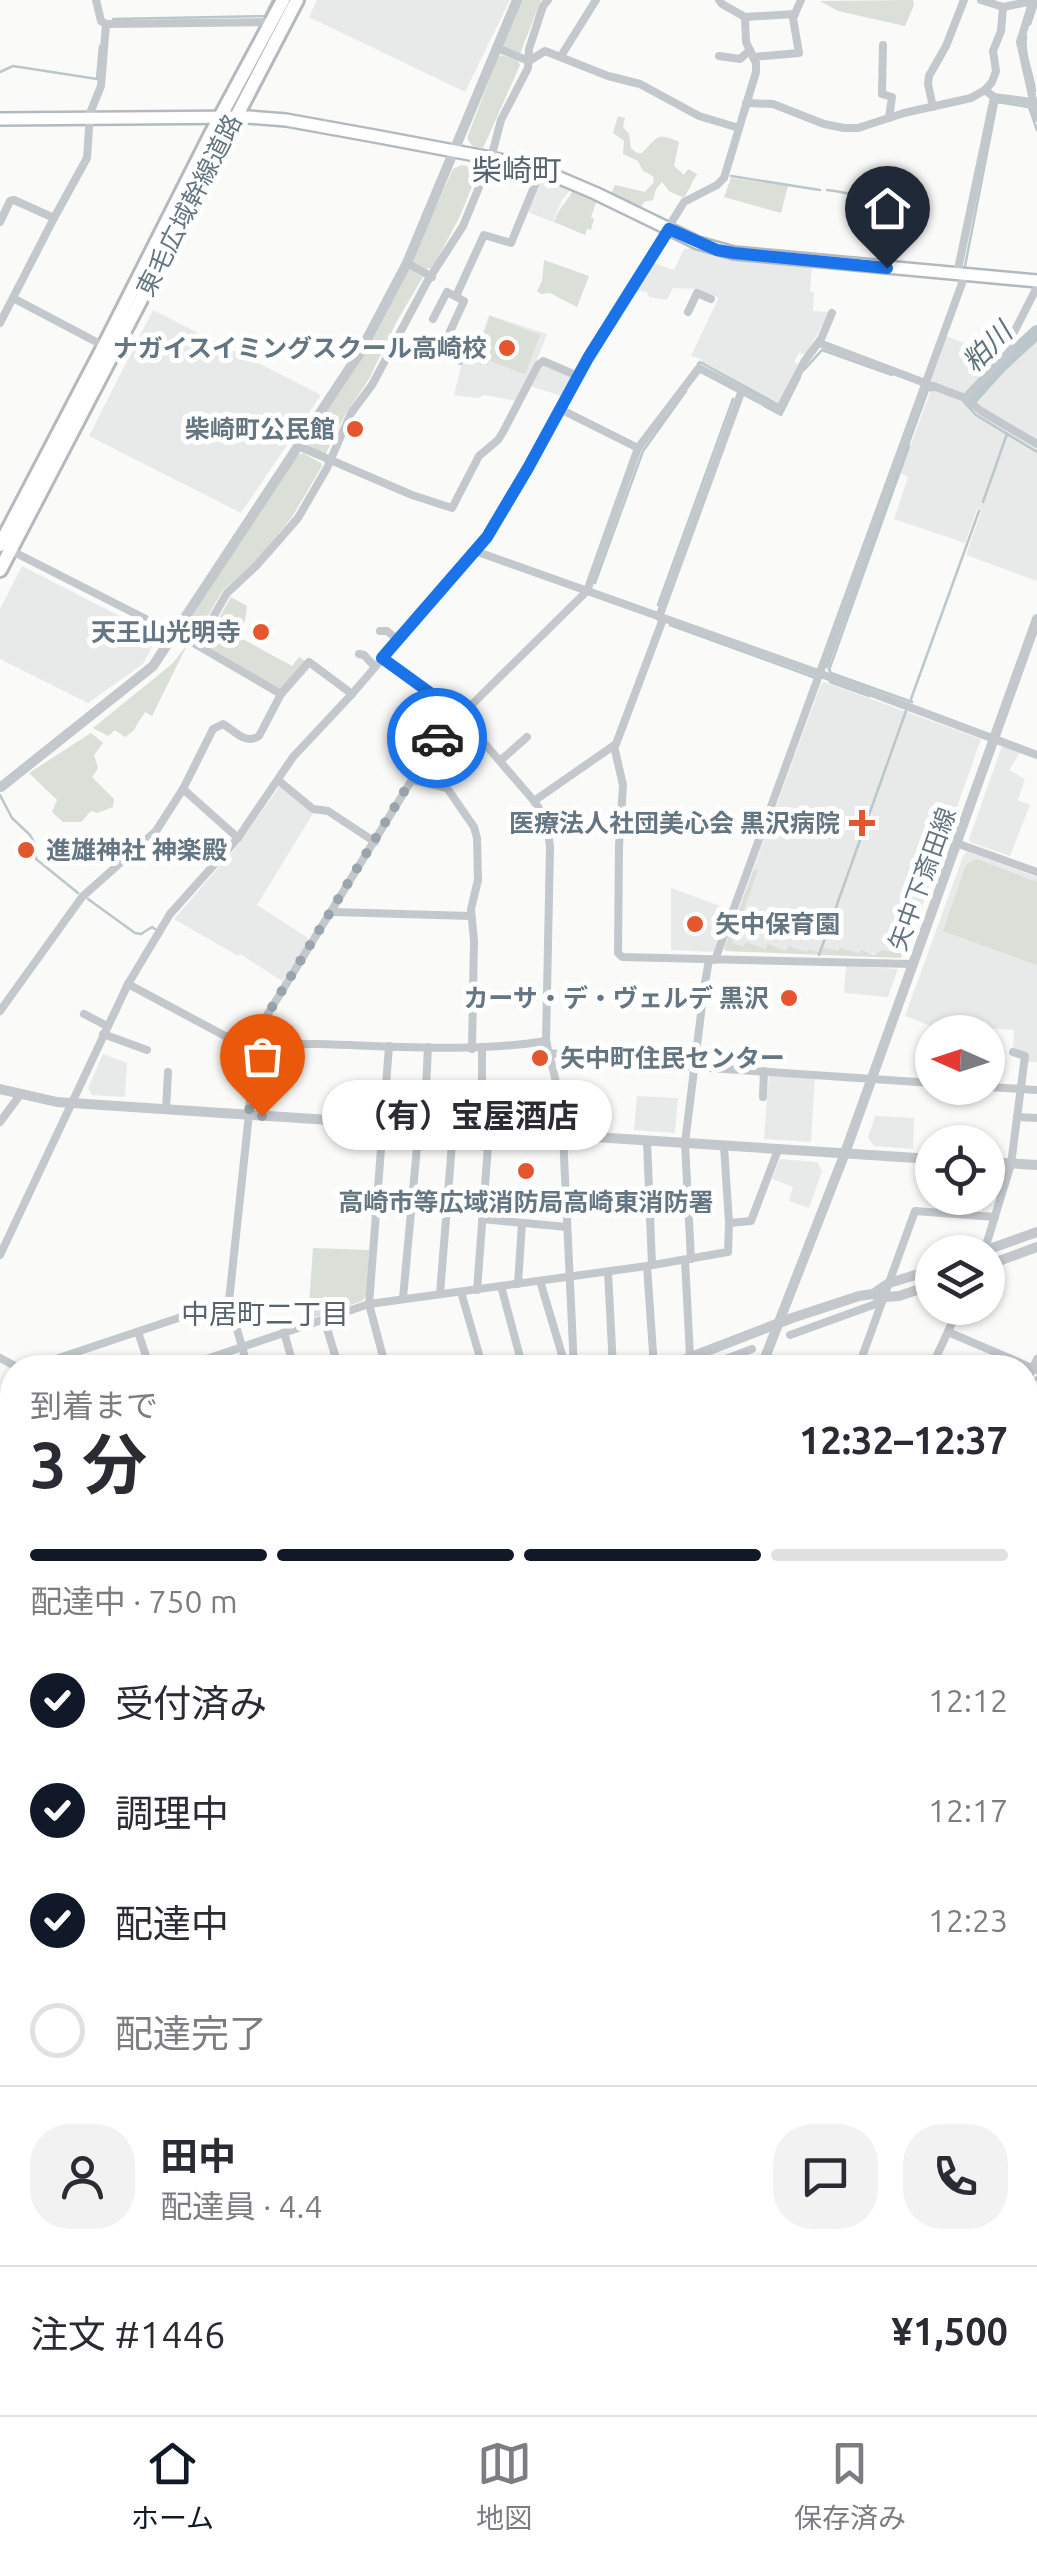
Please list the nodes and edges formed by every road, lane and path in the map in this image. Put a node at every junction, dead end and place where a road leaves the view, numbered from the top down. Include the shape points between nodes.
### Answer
1 (96, 0) edge
2 (283, 0) edge
3 (297, 0) edge
4 (517, 0) edge
5 (548, 0) edge
6 (596, 0) edge
7 (719, 0) edge
8 (801, 0) edge
9 (964, 0) edge
10 (980, 0) edge
11 (1033, 0) edge
12 (1003, 7) junction
13 (794, 14) junction
14 (745, 17) junction
15 (272, 22) junction
16 (106, 24) junction
17 (883, 45) dead end
18 (497, 48) junction
19 (752, 53) junction
20 (561, 56) junction
21 (719, 56) dead end
22 (528, 61) junction
23 (986, 90) junction
24 (994, 97) junction
25 (1032, 102) junction
26 (746, 103) junction
27 (932, 106) junction
28 (228, 117) junction
29 (90, 118) junction
30 (889, 118) junction
31 (1037, 118) edge
32 (0, 119) edge
33 (739, 128) junction
34 (456, 151) junction
35 (491, 158) junction
36 (541, 170) junction
37 (54, 218) junction
38 (0, 222) edge
39 (463, 226) junction
40 (669, 229) junction
41 (484, 235) junction
42 (407, 263) junction
43 (961, 274) junction
44 (432, 276) junction
45 (1037, 284) edge
46 (456, 296) junction
47 (13, 298) junction
48 (711, 299) dead end
49 (688, 312) dead end
50 (832, 313) dead end
51 (433, 319) dead end
52 (0, 323) edge
53 (819, 342) junction
54 (104, 346) junction
55 (460, 361) dead end
56 (578, 376) junction
57 (927, 383) junction
58 (742, 390) junction
59 (966, 398) junction
60 (560, 409) junction
61 (1037, 444) edge
62 (298, 446) junction
63 (638, 448) junction
64 (329, 461) junction
65 (3, 546) edge
66 (475, 550) junction
67 (0, 570) edge
68 (587, 591) junction
69 (661, 618) junction
70 (1037, 619) edge
71 (380, 631) dead end
72 (172, 634) junction
73 (398, 640) junction
74 (196, 645) junction
75 (358, 654) dead end
76 (382, 658) junction
77 (374, 667) junction
78 (821, 674) junction
79 (281, 694) junction
80 (352, 694) junction
81 (462, 716) junction
82 (527, 737) dead end
83 (994, 737) junction
84 (614, 746) junction
85 (1037, 755) edge
86 (500, 760) junction
87 (278, 780) junction
88 (413, 780) junction
89 (1, 787) edge
90 (182, 789) junction
91 (534, 801) junction
92 (238, 838) junction
93 (375, 842) junction
94 (956, 844) junction
95 (1037, 872) edge
96 (332, 912) junction
97 (471, 916) junction
98 (712, 960) junction
99 (912, 964) junction
100 (128, 984) junction
101 (0, 1011) edge
102 (84, 1014) dead end
103 (105, 1030) junction
104 (546, 1041) junction
105 (252, 1046) junction
106 (389, 1046) junction
107 (428, 1047) junction
108 (477, 1048) junction
109 (147, 1050) dead end
110 (1013, 1052) dead end
111 (549, 1054) junction
112 (695, 1067) junction
113 (764, 1071) junction
114 (168, 1072) dead end
115 (871, 1078) junction
116 (482, 1081) dead end
117 (915, 1082) edge
118 (1005, 1088) edge
119 (0, 1089) edge
120 (426, 1089) dead end
121 (1021, 1089) junction
122 (1037, 1090) edge
123 (20, 1096) junction
124 (763, 1097) dead end
125 (73, 1103) junction
126 (166, 1110) junction
127 (249, 1114) junction
128 (1017, 1117) junction
129 (1037, 1118) edge
130 (0, 1122) edge
131 (382, 1125) junction
132 (418, 1126) junction
133 (453, 1131) junction
134 (488, 1133) junction
135 (563, 1135) junction
136 (648, 1141) junction
137 (686, 1144) junction
138 (724, 1146) junction
139 (778, 1150) junction
140 (845, 1153) junction
141 (915, 1158) edge
142 (1005, 1164) edge
143 (1010, 1164) junction
144 (1037, 1165) edge
145 (994, 1216) junction
146 (482, 1219) junction
147 (522, 1222) junction
148 (730, 1223) junction
149 (567, 1226) junction
150 (1037, 1232) edge
151 (988, 1235) edge
152 (1005, 1244) edge
153 (1037, 1247) edge
154 (0, 1255) edge
155 (1005, 1258) edge
156 (688, 1260) junction
157 (650, 1266) junction
158 (608, 1272) junction
159 (915, 1276) edge
160 (570, 1277) junction
161 (540, 1281) junction
162 (518, 1284) junction
163 (889, 1284) junction
164 (500, 1286) junction
165 (477, 1290) junction
166 (915, 1290) edge
167 (461, 1292) junction
168 (440, 1294) junction
169 (879, 1296) junction
170 (404, 1298) junction
171 (230, 1301) junction
172 (369, 1304) junction
173 (324, 1319) junction
174 (777, 1324) junction
175 (951, 1325) edge
176 (138, 1332) junction
177 (284, 1332) junction
178 (948, 1332) junction
179 (790, 1335) dead end
180 (242, 1346) junction
181 (752, 1349) dead end
182 (75, 1355) edge
183 (146, 1355) edge
184 (217, 1355) edge
185 (244, 1355) edge
186 (290, 1355) edge
187 (335, 1355) edge
188 (383, 1355) edge
189 (479, 1355) edge
190 (519, 1355) edge
191 (562, 1355) edge
192 (573, 1355) edge
193 (612, 1355) edge
194 (661, 1355) edge
195 (690, 1355) edge
196 (693, 1355) edge
197 (736, 1355) edge
198 (766, 1355) edge
199 (862, 1355) edge
200 (937, 1355) edge
201 (1008, 1355) edge

1 - 16 street
2 - 15 highway, 東毛広域幹線道路
3 - 28 highway, 東毛広域幹線道路
4 - 18 street
5 - 22 street
6 - 20 street
7 - 14 street
8 - 13 street
9 - 27 street via 929,76
10 - 12 street
11 - 12 street
11 - 25 street via 1020,42
12 - 23 street via 996,71
13 - 14 street
13 - 19 street via 799,53
14 - 19 street
15 - 16 street
15 - 28 highway, 東毛広域幹線道路
16 - 29 street via 101,86
17 - 30 street via 882,94 892,97
18 - 22 street
18 - 34 street
19 - 21 street
19 - 26 street via 757,66
20 - 22 street via 545,51
20 - 33 street
22 - 35 street
23 - 24 street
23 - 27 street
24 - 25 street
24 - 43 street
25 - 31 street
26 - 30 street via 773,104 834,127
26 - 33 street
27 - 30 street
28 - 29 main road
28 - 34 main road via 286,120
28 - 54 highway, 東毛広域幹線道路
28 - 65 highway, 東毛広域幹線道路
29 - 32 main road
29 - 37 street via 87,158
33 - 40 street via 724,178 684,202
34 - 35 main road
34 - 42 street
35 - 36 main road
35 - 39 street
36 - 40 main road
36 - 41 street via 510,244
37 - 38 street via 14,200
37 - 47 street
39 - 41 street
39 - 44 street
40 - 43 main road via 748,256
40 - 56 street
41 - 46 street
42 - 44 street
42 - 62 street via 359,354
43 - 45 main road
43 - 57 street
44 - 64 street
45 - 59 street via 1010,352
46 - 51 street via 447,292
46 - 55 street via 464,301 440,351
47 - 52 street
47 - 54 street
48 - 49 street via 697,293
50 - 53 street
53 - 57 street
53 - 58 street via 780,410
54 - 65 highway, 東毛広域幹線道路
56 - 60 street
56 - 64 street via 552,362 538,365 504,432 479,456 452,508
57 - 59 street
57 - 78 street
58 - 63 street via 699,368
58 - 69 street
59 - 61 street
60 - 63 street
60 - 66 street
62 - 64 street
62 - 72 street
63 - 68 street
64 - 74 street via 298,518 227,593
65 - 67 highway, 東毛広域幹線道路
65 - 72 street
66 - 68 street
66 - 73 street
68 - 69 street
68 - 81 street
69 - 78 street
69 - 84 street
70 - 83 street, 矢中下斎田線
71 - 73 street
72 - 74 street
72 - 89 street via 153,666
73 - 76 street
74 - 79 street
75 - 77 street
76 - 77 street
76 - 81 street
77 - 80 street
78 - 83 street
78 - 98 street
79 - 80 street via 308,662
79 - 90 street via 254,739 216,726
80 - 87 street
81 - 86 street
81 - 88 street via 437,738
82 - 86 street
83 - 85 street
83 - 94 street, 矢中下斎田線
84 - 91 street
84 - 98 street via 623,784 619,955
86 - 91 street
87 - 92 street
87 - 93 street via 313,809 328,810
88 - 93 street
88 - 97 street via 447,788 474,827 478,880
90 - 92 street
90 - 101 street via 156,831 82,897
91 - 104 street via 546,819 550,847
92 - 100 street via 170,914
93 - 96 street
94 - 95 street
94 - 99 street, 矢中下斎田線
96 - 97 street
96 - 105 street
97 - 108 street
98 - 99 street
98 - 112 street
99 - 115 street, 矢中下斎田線
100 - 103 street
100 - 105 street
102 - 103 street
103 - 109 street
103 - 125 street
104 - 108 street
104 - 111 street
105 - 106 street
105 - 127 street
106 - 107 street
106 - 131 street
107 - 108 street
107 - 120 street
108 - 116 street
110 - 121 street via 1025,1056
111 - 112 street
111 - 135 street
112 - 113 street
112 - 137 street
113 - 115 street
113 - 124 street
114 - 126 street
115 - 117 street
115 - 140 street, 矢中下斎田線
118 - 121 street
119 - 123 street
121 - 122 street
121 - 128 street
123 - 125 street
123 - 130 street
125 - 126 street
125 - 154 street
126 - 127 street
127 - 131 street
127 - 171 street
128 - 129 street
128 - 143 street
131 - 132 street
131 - 172 street
132 - 133 street
132 - 170 street
133 - 134 street
133 - 168 street
134 - 135 street
134 - 146 street
135 - 136 street
135 - 149 street
136 - 137 street
136 - 157 street
137 - 138 street
137 - 156 street
138 - 139 street
138 - 148 street
139 - 140 street
139 - 148 street via 751,1221
140 - 141 street
140 - 174 street, 矢中下斎田線
142 - 143 street
143 - 144 street
143 - 145 street
145 - 151 street
145 - 163 street via 915,1211
146 - 147 street
146 - 165 street
147 - 149 street
147 - 162 street
148 - 156 street via 728,1252
149 - 160 street
150 - 152 street
153 - 155 street
156 - 157 street
156 - 195 street
157 - 158 street
157 - 194 street
158 - 160 street
158 - 193 street
159 - 163 street
160 - 161 street
160 - 192 street
161 - 162 street
161 - 191 street
162 - 164 street
163 - 169 street
164 - 165 street
164 - 190 street
165 - 167 street
166 - 169 street
167 - 168 street
167 - 189 street
168 - 170 street
169 - 174 street via 859,1296
169 - 179 street via 873,1305
169 - 199 street
170 - 172 street
171 - 176 street
171 - 180 street
172 - 173 street
172 - 188 street
173 - 177 street
173 - 187 street
174 - 196 street
174 - 198 street, 矢中下斎田線
175 - 178 street
176 - 182 street
176 - 183 street
177 - 180 street
177 - 186 street
178 - 200 street
178 - 201 street
180 - 184 street
180 - 185 street
181 - 197 street

